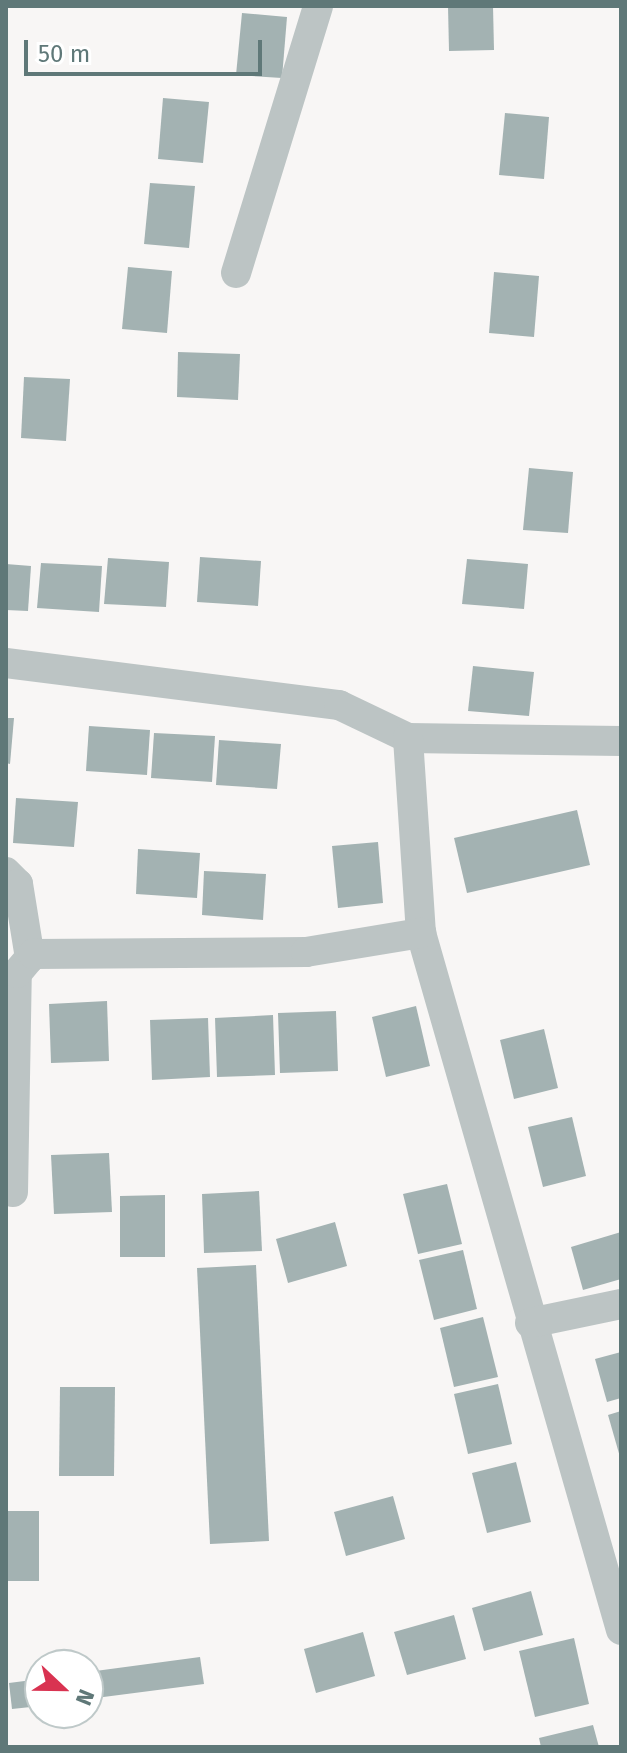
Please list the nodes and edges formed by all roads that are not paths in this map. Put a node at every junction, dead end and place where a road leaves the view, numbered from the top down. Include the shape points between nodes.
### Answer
1 (318, 6) edge
2 (236, 273) dead end
3 (6, 663) edge
4 (408, 738) junction
5 (621, 741) edge
6 (6, 872) edge
7 (421, 933) junction
8 (30, 958) junction
9 (13, 1192) dead end
10 (621, 1304) edge
11 (530, 1323) junction
12 (621, 1630) edge

1 - 2 street
3 - 4 street via 339,705
4 - 5 street
4 - 7 street
6 - 8 street via 18,884
7 - 8 street via 306,952 70,952
7 - 11 street
8 - 9 street via 17,973
10 - 11 street
11 - 12 street

